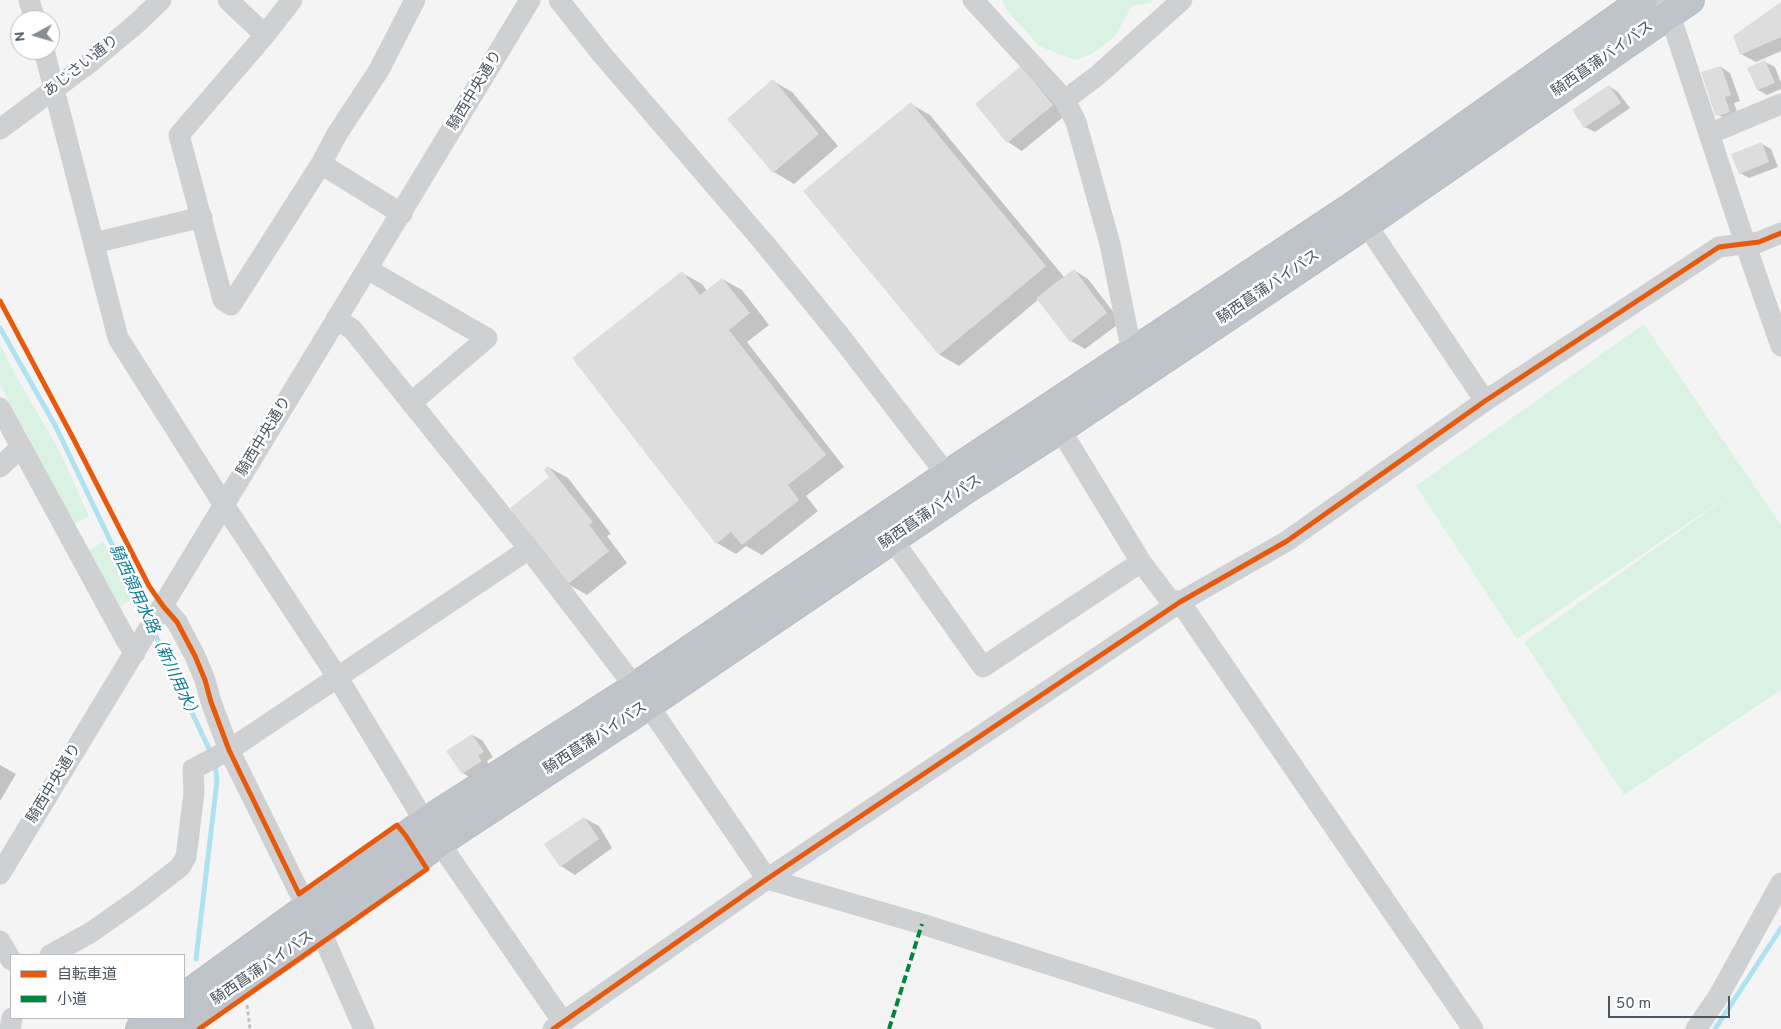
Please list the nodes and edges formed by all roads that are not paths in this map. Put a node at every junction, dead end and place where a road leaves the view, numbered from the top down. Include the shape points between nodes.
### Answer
1 (161, 0) edge
2 (228, 0) edge
3 (292, 0) edge
4 (415, 0) edge
5 (530, 0) edge
6 (559, 0) edge
7 (973, 0) edge
8 (1182, 0) edge
9 (1643, 0) edge
10 (1674, 5) edge
11 (265, 35) junction
12 (47, 60) edge
13 (55, 89) junction
14 (1065, 100) junction
15 (1781, 104) edge
16 (0, 129) edge
17 (1709, 134) junction
18 (322, 164) junction
19 (402, 214) junction
20 (202, 217) junction
21 (1366, 224) junction
22 (1781, 233) edge
23 (1745, 242) junction
24 (94, 243) junction
25 (367, 269) junction
26 (336, 319) junction
27 (1781, 346) edge
28 (1132, 353) junction
29 (1486, 400) junction
30 (411, 403) junction
31 (0, 408) edge
32 (1064, 435) junction
33 (21, 447) junction
34 (0, 467) edge
35 (953, 484) junction
36 (224, 505) junction
37 (892, 539) junction
38 (529, 549) junction
39 (1142, 562) junction
40 (1180, 602) junction
41 (160, 611) junction
42 (140, 645) junction
43 (338, 678) junction
44 (641, 696) junction
45 (226, 752) junction
46 (433, 832) junction
47 (0, 874) edge
48 (766, 879) junction
49 (1781, 883) edge
50 (313, 920) junction
51 (0, 941) edge
52 (52, 954) edge
53 (10, 958) edge
54 (185, 996) edge
55 (155, 1019) edge
56 (558, 1025) edge
57 (140, 1029) edge
58 (176, 1029) edge
59 (364, 1029) edge
60 (1250, 1029) edge
61 (1472, 1029) edge
62 (1696, 1029) edge

1 - 13 street, あじさい通り
2 - 11 street
3 - 11 street
4 - 18 street via 379,70 337,134
5 - 19 street, 騎西中央通り
6 - 35 street via 766,244
7 - 14 street
8 - 14 street
9 - 28 highway, 騎西菖蒲バイパス via 1356,204
10 - 17 street
10 - 21 highway, 騎西菖蒲バイパス
11 - 20 street via 179,135
12 - 13 street
13 - 16 street, あじさい通り
13 - 24 street
14 - 28 street via 1076,122 1110,244
15 - 17 street
17 - 23 street
18 - 19 street
18 - 20 street via 231,305 223,300
19 - 25 street, 騎西中央通り
20 - 24 street
21 - 29 street
21 - 32 highway, 騎西菖蒲バイパス
22 - 23 street via 1759,242
23 - 27 street
23 - 29 street via 1718,247
24 - 36 street via 118,338
25 - 26 street, 騎西中央通り
25 - 30 street via 487,338
26 - 30 street via 352,329
26 - 36 street, 騎西中央通り
28 - 35 highway, 騎西菖蒲バイパス
29 - 40 street via 1287,541
30 - 38 street
31 - 33 street
32 - 35 highway, 騎西菖蒲バイパス
32 - 39 street
33 - 34 street
33 - 42 street via 126,640
35 - 37 highway, 騎西菖蒲バイパス
35 - 44 highway, 騎西菖蒲バイパス
36 - 41 street, 騎西中央通り
36 - 43 street
37 - 39 street via 983,667
37 - 44 highway, 騎西菖蒲バイパス
38 - 43 street
38 - 44 street
39 - 40 street via 1170,598
40 - 48 street
40 - 61 street
41 - 42 street, 騎西中央通り
41 - 45 street via 177,622 195,656
42 - 47 street, 騎西中央通り
43 - 45 street
43 - 46 street
44 - 46 highway, 騎西菖蒲バイパス
44 - 48 street
45 - 50 street
45 - 52 street via 193,769 194,793 186,857 180,867 90,933
46 - 50 highway, 騎西菖蒲バイパス
46 - 56 street
48 - 56 street
48 - 60 street via 922,924
49 - 62 street via 1718,997
50 - 54 highway, 騎西菖蒲バイパス
50 - 58 highway, 騎西菖蒲バイパス
50 - 59 street
51 - 53 street
55 - 57 highway

